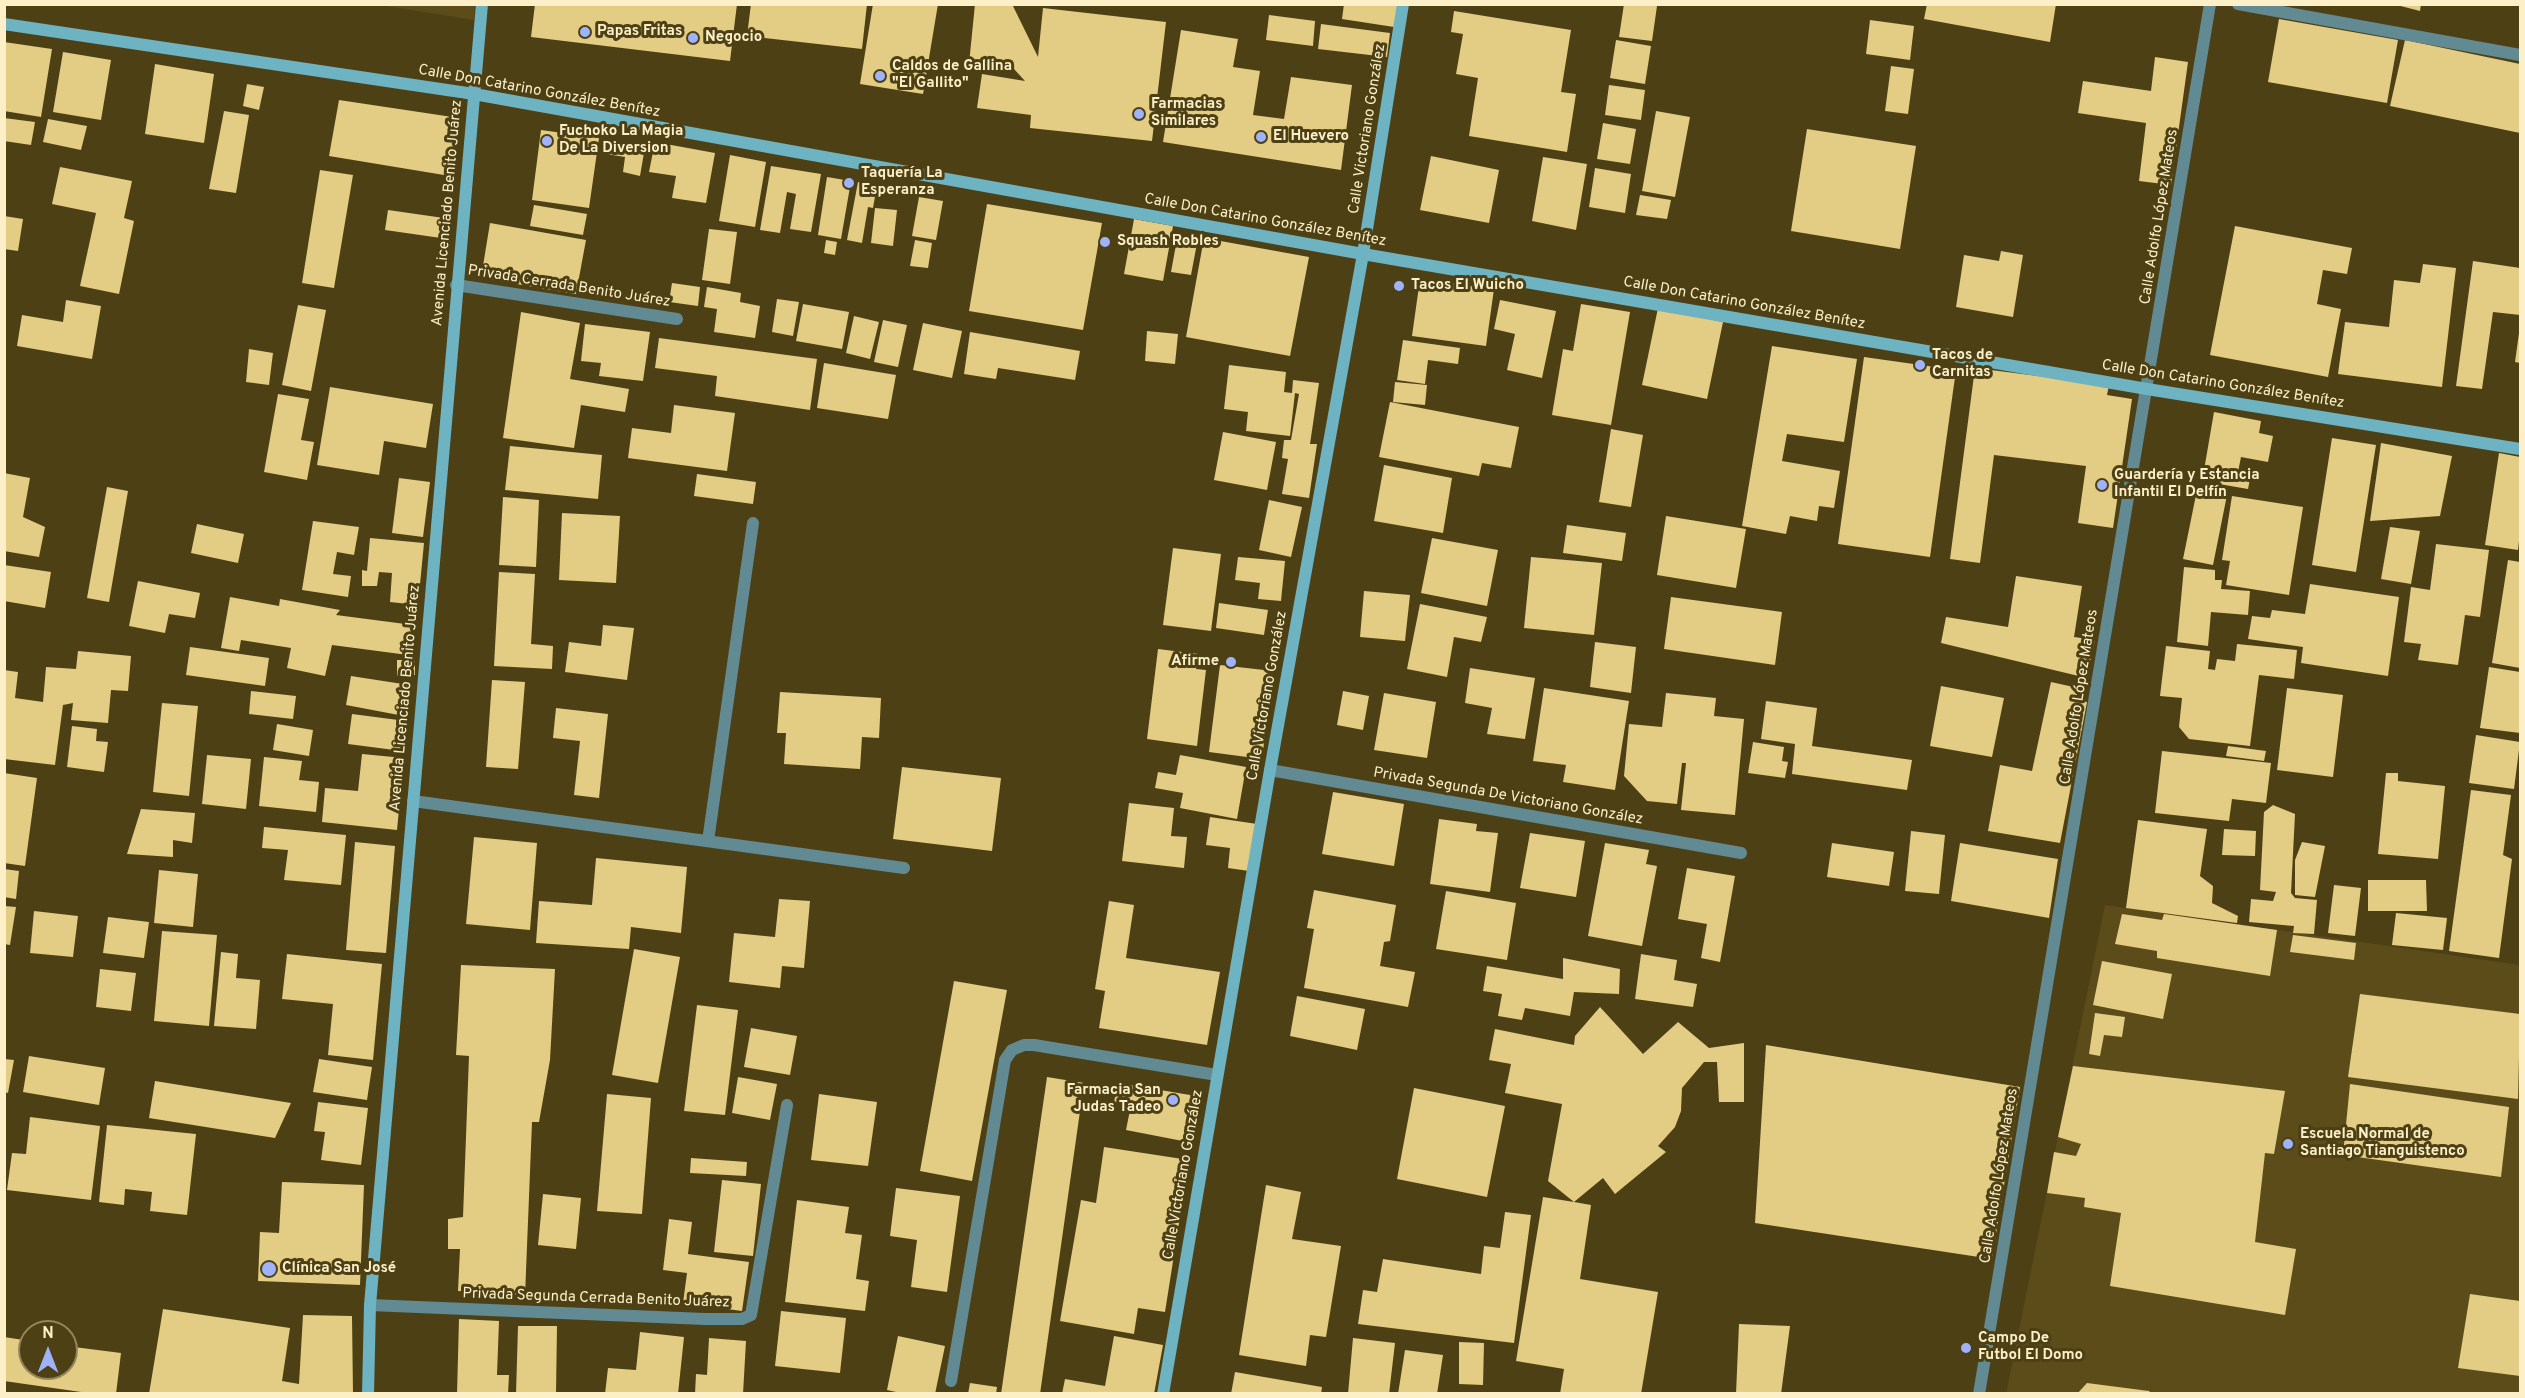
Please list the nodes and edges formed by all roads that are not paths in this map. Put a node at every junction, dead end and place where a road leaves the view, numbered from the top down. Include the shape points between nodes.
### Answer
1 (482, 4) edge
2 (1403, 4) edge
3 (2210, 4) edge
4 (2238, 4) edge
5 (4, 24) edge
6 (2520, 55) edge
7 (474, 94) junction
8 (1363, 254) junction
9 (456, 285) junction
10 (677, 319) dead end
11 (2147, 389) junction
12 (2520, 449) edge
13 (753, 523) dead end
14 (1269, 770) junction
15 (413, 801) junction
16 (708, 841) junction
17 (1741, 853) dead end
18 (904, 868) dead end
19 (1216, 1075) junction
20 (787, 1105) dead end
21 (370, 1305) junction
22 (951, 1381) dead end
23 (368, 1394) edge
24 (1163, 1394) edge
25 (1979, 1394) edge

1 - 7 main road, Avenida Licenciado Benito Juárez
2 - 8 main road, Calle Victoriano González
3 - 11 street, Calle Adolfo López Mateos
4 - 6 street
5 - 7 main road, Calle Don Catarino González Benítez
7 - 8 main road, Calle Don Catarino González Benítez
7 - 9 main road, Avenida Licenciado Benito Juárez
8 - 11 main road, Calle Don Catarino González Benítez
8 - 14 main road, Calle Victoriano González
9 - 10 street, Privada Cerrada Benito Juárez
9 - 15 main road, Avenida Licenciado Benito Juárez
11 - 12 main road, Calle Don Catarino González Benítez
11 - 25 street, Calle Adolfo López Mateos
13 - 16 street
14 - 17 street, Privada Segunda De Victoriano González
14 - 19 main road, Calle Victoriano González
15 - 16 street
15 - 21 main road, Avenida Licenciado Benito Juárez
16 - 18 street
19 - 22 street via 1034,1045 1012,1050 1005,1060
19 - 24 main road, Calle Victoriano González
20 - 21 street, Privada Segunda Cerrada Benito Juárez via 751,1315 742,1319 705,1319
21 - 23 main road, Avenida Licenciado Benito Juárez

